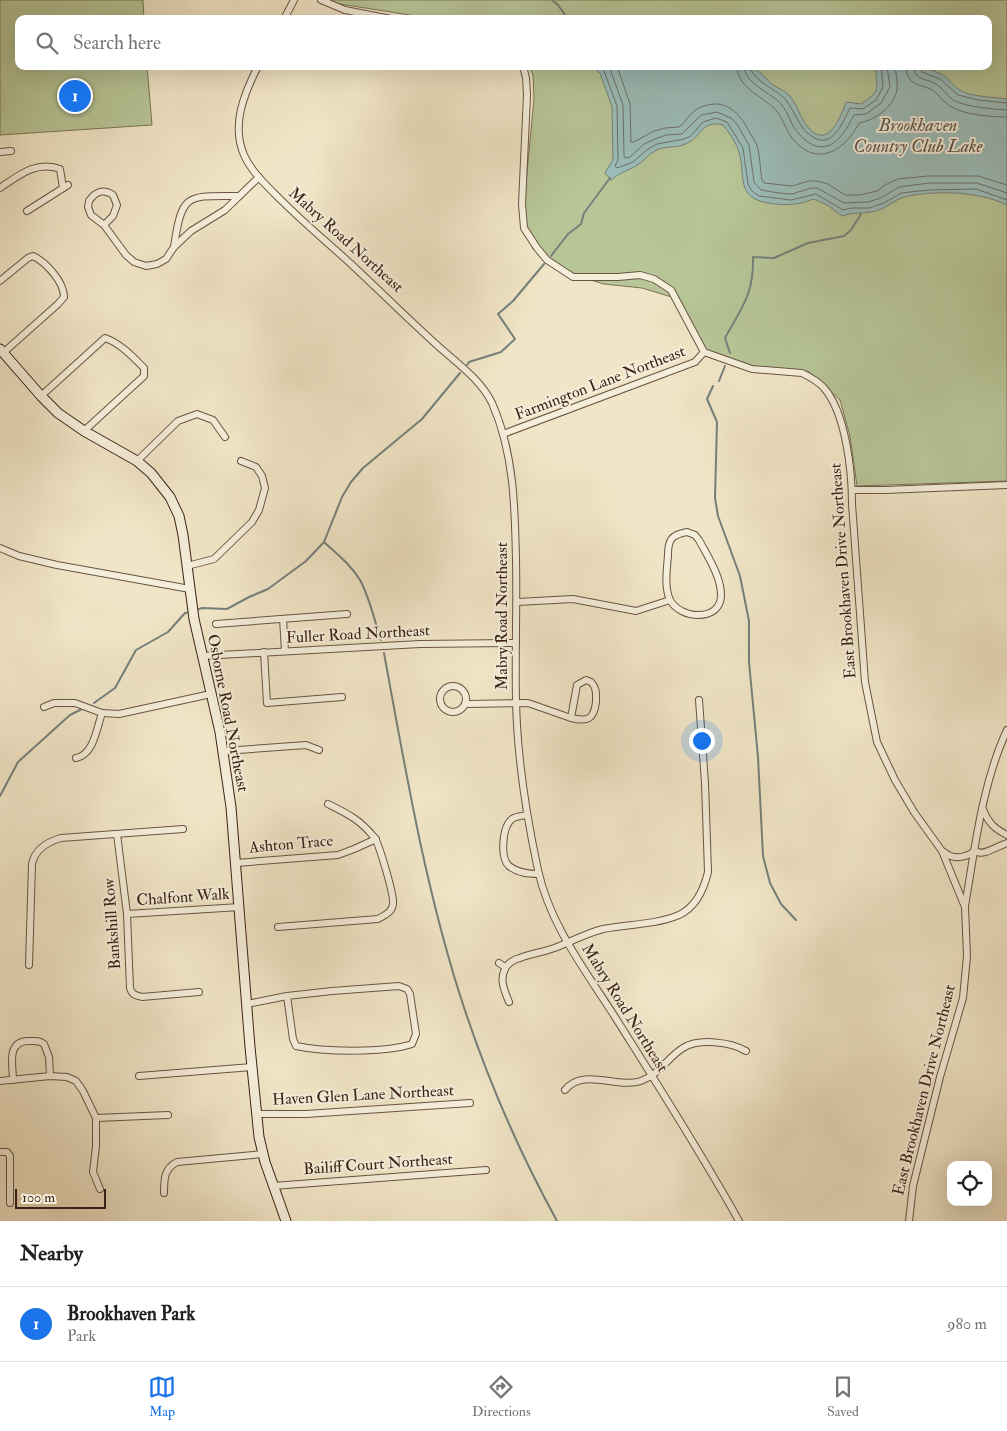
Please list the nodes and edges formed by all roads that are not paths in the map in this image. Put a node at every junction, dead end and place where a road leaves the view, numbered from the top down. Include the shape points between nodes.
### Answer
1 (294, 0) edge
2 (321, 0) edge
3 (286, 15) edge
4 (371, 15) edge
5 (256, 70) edge
6 (524, 70) edge
7 (11, 151) dead end
8 (0, 152) edge
9 (259, 177) junction
10 (0, 188) edge
11 (239, 196) junction
12 (26, 211) dead end
13 (104, 225) junction
14 (176, 230) junction
15 (186, 236) junction
16 (174, 247) junction
17 (0, 281) edge
18 (2, 351) edge
19 (704, 352) junction
20 (41, 396) junction
21 (84, 431) junction
22 (503, 434) junction
23 (225, 437) dead end
24 (137, 461) junction
25 (241, 461) dead end
26 (1007, 485) edge
27 (852, 490) junction
28 (0, 548) edge
29 (187, 566) junction
30 (190, 592) junction
31 (670, 600) junction
32 (517, 602) junction
33 (347, 614) dead end
34 (283, 619) junction
35 (216, 624) dead end
36 (516, 643) junction
37 (285, 651) junction
38 (264, 652) junction
39 (202, 656) junction
40 (211, 694) junction
41 (342, 697) dead end
42 (699, 700) dead end
43 (516, 702) junction
44 (466, 704) junction
45 (44, 707) dead end
46 (102, 712) junction
47 (571, 718) junction
48 (1007, 730) edge
49 (224, 750) junction
50 (319, 750) dead end
51 (76, 758) dead end
52 (328, 804) dead end
53 (983, 808) junction
54 (527, 815) junction
55 (184, 829) dead end
56 (117, 834) junction
57 (1007, 835) edge
58 (376, 839) junction
59 (1007, 843) edge
60 (942, 851) junction
61 (975, 851) junction
62 (983, 854) junction
63 (236, 863) junction
64 (973, 864) junction
65 (539, 874) junction
66 (240, 907) junction
67 (965, 907) junction
68 (128, 914) junction
69 (278, 927) dead end
70 (567, 942) junction
71 (498, 964) dead end
72 (29, 965) dead end
73 (505, 967) junction
74 (199, 992) dead end
75 (287, 996) junction
76 (509, 1002) dead end
77 (247, 1004) junction
78 (746, 1051) dead end
79 (252, 1067) junction
80 (50, 1076) junction
81 (138, 1076) dead end
82 (652, 1076) junction
83 (13, 1080) junction
84 (0, 1081) edge
85 (564, 1090) dead end
86 (470, 1103) dead end
87 (257, 1114) junction
88 (168, 1115) dead end
89 (96, 1118) junction
90 (0, 1152) edge
91 (263, 1154) junction
92 (486, 1170) dead end
93 (273, 1186) junction
94 (100, 1188) dead end
95 (164, 1193) dead end
96 (10, 1203) dead end
97 (909, 1213) junction
98 (286, 1221) edge
99 (739, 1221) edge
100 (909, 1221) edge
101 (916, 1221) edge

1 - 3 street
2 - 4 street via 345,10
5 - 9 street, Mabry Road Northeast via 243,99 239,125 244,153
6 - 19 street via 527,95 522,204 524,228 547,260 573,277 640,276 654,279 671,290
7 - 8 street
9 - 11 street
9 - 22 street, Mabry Road Northeast via 483,388
10 - 12 street via 24,171 43,167 60,169 66,187
11 - 14 street via 204,196 190,200 180,213
11 - 15 street via 225,210
13 - 13 street via 91,215 88,207 90,199 105,191 113,195 117,205 113,216
13 - 16 street via 126,255 146,266 166,259
14 - 15 street
14 - 16 street
15 - 16 street
17 - 18 street via 33,256 51,271 64,292 58,304
18 - 20 street, Osborne Road Northeast
19 - 22 street, Farmington Lane Northeast via 695,362
19 - 27 street, East Brookhaven Drive Northeast via 752,369 802,374 820,384 829,395 840,421 850,462
20 - 21 street, Osborne Road Northeast
20 - 21 street via 104,338 112,341 144,368 144,376
21 - 24 street, Osborne Road Northeast
22 - 32 street, Mabry Road Northeast via 515,511
23 - 24 street via 213,420 197,414 178,421
24 - 29 street, Osborne Road Northeast via 170,497 181,525
25 - 29 street via 256,468 262,476 265,488 259,510 252,522 214,559
26 - 27 street
27 - 60 street, East Brookhaven Drive Northeast via 865,682 877,742 914,812
28 - 30 street via 57,565
29 - 30 street, Osborne Road Northeast
30 - 39 street, Osborne Road Northeast
31 - 31 street via 681,611 695,615 710,613 720,604 718,579 700,540 691,533 680,534 669,541 667,588
31 - 32 street via 636,611 573,599
32 - 36 street, Mabry Road Northeast
33 - 34 street
34 - 35 street
34 - 37 street
36 - 37 street, Fuller Road Northeast
36 - 43 street, Mabry Road Northeast
37 - 38 street, Fuller Road Northeast
38 - 39 street, Fuller Road Northeast
38 - 41 street via 267,703
39 - 40 street, Osborne Road Northeast
40 - 46 street via 119,714
40 - 49 street, Osborne Road Northeast
42 - 70 street via 708,856 704,886 695,902 680,914 601,930
43 - 44 street
43 - 47 street via 528,702
43 - 54 street, Mabry Road Northeast via 519,759
44 - 44 street via 457,713 448,711 441,704 442,692 449,686 459,687 464,691
45 - 46 street via 75,703
46 - 51 street via 89,751
47 - 47 street via 586,720 595,711 596,692 591,682 586,680 577,685
48 - 53 street
49 - 50 street via 306,745
49 - 63 street, Osborne Road Northeast
52 - 58 street via 358,820
53 - 57 street via 989,822
53 - 61 street
54 - 65 street, Mabry Road Northeast
54 - 65 street via 511,820 505,834 503,853 508,866 518,872
55 - 56 street
56 - 68 street, Bankshill Row
56 - 72 street via 61,838 50,841 36,852 32,864
58 - 63 street, Ashton Trace via 338,854
58 - 69 street via 392,893 393,904 386,915 378,919
59 - 62 street
60 - 61 street via 956,857
60 - 67 street, East Brookhaven Drive Northeast
61 - 62 street
61 - 64 street
62 - 64 street
63 - 66 street, Osborne Road Northeast
64 - 67 street
65 - 70 street, Mabry Road Northeast via 547,902
66 - 68 street, Chalfont Walk
66 - 77 street, Osborne Road Northeast
67 - 97 street, East Brookhaven Drive Northeast via 967,956 963,998 940,1076
68 - 74 street, Bankshill Row via 130,988 134,995
70 - 73 street via 518,958
70 - 82 street, Mabry Road Northeast
71 - 73 street
73 - 76 street via 503,982
75 - 75 street via 399,986 410,994 416,1034 412,1044 400,1048 338,1051 296,1046
75 - 77 street
77 - 79 street, Osborne Road Northeast
78 - 82 street via 731,1044 694,1044 684,1048
79 - 81 street
79 - 87 street, Osborne Road Northeast
80 - 83 street
80 - 83 street via 49,1057 44,1044 24,1041 14,1046 11,1053
80 - 89 street via 76,1081
82 - 85 street via 627,1083 581,1080 569,1084
82 - 99 street, Mabry Road Northeast
83 - 84 street
86 - 87 street, Haven Glen Lane Northeast via 306,1114
87 - 91 street, Osborne Road Northeast
88 - 89 street
89 - 94 street via 93,1172
90 - 96 street via 7,1152 10,1156
91 - 93 street, Osborne Road Northeast
91 - 95 street via 177,1162 171,1165 164,1177
92 - 93 street, Bailiff Court Northeast
93 - 98 street, Osborne Road Northeast
97 - 100 street, East Brookhaven Drive Northeast
97 - 101 street

